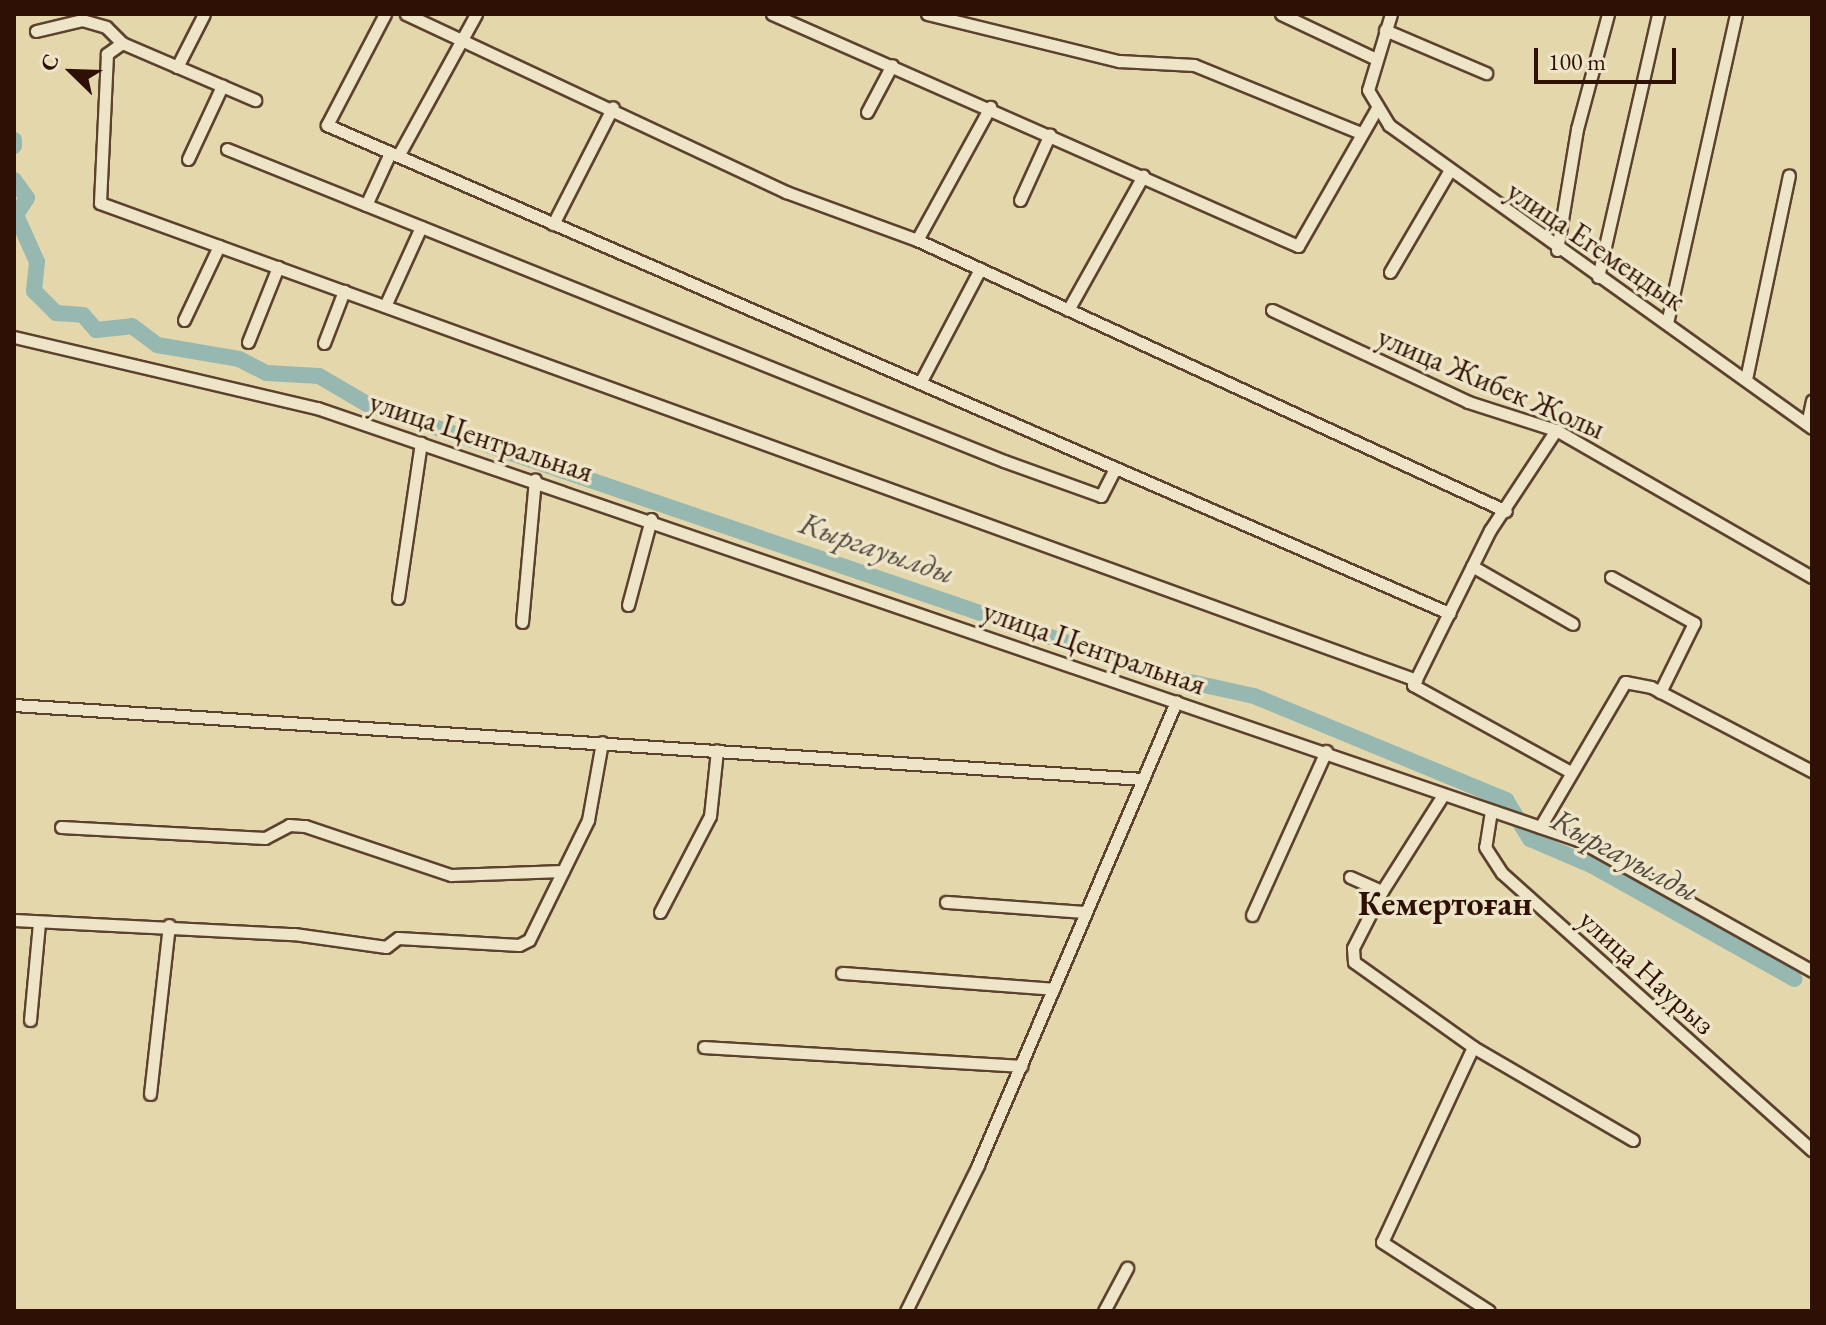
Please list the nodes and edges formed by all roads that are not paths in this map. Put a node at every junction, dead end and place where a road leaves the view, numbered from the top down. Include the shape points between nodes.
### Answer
1 (204, 14) edge
2 (385, 14) edge
3 (406, 14) edge
4 (476, 14) edge
5 (772, 14) edge
6 (927, 14) edge
7 (1281, 14) edge
8 (1391, 14) edge
9 (1608, 14) edge
10 (1658, 14) edge
11 (1736, 14) edge
12 (1385, 30) junction
13 (36, 31) dead end
14 (462, 39) junction
15 (122, 43) junction
16 (1376, 59) junction
17 (892, 65) junction
18 (177, 67) junction
19 (1486, 73) dead end
20 (222, 86) junction
21 (255, 100) dead end
22 (613, 107) junction
23 (990, 107) junction
24 (1376, 110) junction
25 (867, 112) dead end
26 (1358, 132) junction
27 (1050, 134) junction
28 (227, 149) dead end
29 (394, 155) junction
30 (188, 159) dead end
31 (1448, 173) junction
32 (1789, 175) dead end
33 (1143, 176) junction
34 (1020, 200) dead end
35 (366, 205) junction
36 (553, 224) junction
37 (421, 227) junction
38 (917, 240) junction
39 (219, 246) junction
40 (1557, 250) junction
41 (278, 267) junction
42 (980, 269) junction
43 (1390, 272) dead end
44 (1598, 277) junction
45 (344, 291) junction
46 (385, 306) junction
47 (1068, 310) junction
48 (1272, 310) dead end
49 (184, 320) dead end
50 (1667, 323) junction
51 (14, 337) edge
52 (248, 342) dead end
53 (324, 343) dead end
54 (1746, 379) junction
55 (920, 383) junction
56 (1812, 401) edge
57 (1809, 426) edge
58 (1556, 430) junction
59 (421, 443) junction
60 (1115, 469) junction
61 (535, 480) junction
62 (1506, 511) junction
63 (651, 519) junction
64 (1472, 566) junction
65 (1611, 577) dead end
66 (1812, 577) edge
67 (398, 598) dead end
68 (628, 605) dead end
69 (1449, 613) junction
70 (522, 622) dead end
71 (1573, 624) dead end
72 (1416, 680) junction
73 (1660, 692) junction
74 (1176, 702) junction
75 (14, 705) edge
76 (602, 742) junction
77 (717, 750) junction
78 (1326, 751) junction
79 (1569, 771) junction
80 (1812, 771) edge
81 (1143, 779) junction
82 (1443, 795) junction
83 (1491, 811) junction
84 (1534, 825) junction
85 (61, 827) dead end
86 (563, 871) junction
87 (1350, 877) dead end
88 (1382, 891) junction
89 (946, 902) dead end
90 (660, 912) dead end
91 (1086, 912) junction
92 (1252, 915) dead end
93 (14, 920) edge
94 (39, 923) junction
95 (169, 925) junction
96 (1812, 971) edge
97 (842, 973) dead end
98 (1053, 989) junction
99 (30, 1020) dead end
100 (704, 1047) dead end
101 (1473, 1047) junction
102 (1021, 1066) junction
103 (150, 1094) dead end
104 (1633, 1140) dead end
105 (1812, 1150) edge
106 (1127, 1268) dead end
107 (907, 1311) edge
108 (1104, 1311) edge
109 (1489, 1311) edge

1 - 18 street
2 - 29 street via 327,125
3 - 14 street
4 - 14 street
5 - 17 street
6 - 26 street via 1119,61 1194,65
7 - 16 street
8 - 12 street
9 - 40 street via 1577,129
10 - 44 street
11 - 50 street
12 - 16 street
12 - 19 street
13 - 15 street via 82,20 106,27
14 - 22 street
14 - 29 street
15 - 18 street
15 - 39 street via 107,54 100,203
16 - 24 street, улица Егемендык via 1368,90
17 - 23 street
17 - 25 street
18 - 20 street
20 - 21 street
20 - 30 street
22 - 36 street
22 - 38 street via 786,192
23 - 27 street
23 - 38 street
24 - 26 street
24 - 31 street, улица Егемендык
26 - 33 street via 1298,246
27 - 33 street
27 - 34 street
28 - 35 street
29 - 35 street
29 - 36 street
31 - 40 street, улица Егемендык
31 - 43 street
32 - 54 street
33 - 47 street
35 - 37 street
36 - 55 street
37 - 46 street
37 - 60 street via 1101,496
38 - 42 street
39 - 41 street
39 - 49 street
40 - 44 street, улица Егемендык
41 - 45 street
41 - 52 street
42 - 47 street
42 - 55 street
44 - 50 street, улица Егемендык
45 - 46 street
45 - 53 street
46 - 72 street
47 - 62 street
48 - 58 street, улица Жибек Жолы via 1468,402
50 - 54 street, улица Егемендык
51 - 59 street, улица Центральная via 245,388
54 - 57 street, улица Егемендык
55 - 60 street
56 - 57 street
58 - 62 street
58 - 66 street, улица Жибек Жолы
59 - 61 street, улица Центральная
59 - 67 street
60 - 69 street
61 - 63 street, улица Центральная
61 - 70 street
62 - 64 street
63 - 68 street
63 - 74 street, улица Центральная
64 - 69 street
64 - 71 street
65 - 73 street via 1694,623
69 - 72 street
72 - 79 street via 1467,720
73 - 79 street via 1634,680 1617,687
73 - 80 street
74 - 78 street, улица Центральная
74 - 81 street
75 - 76 street
76 - 77 street
76 - 86 street via 593,806
77 - 81 street
77 - 90 street via 710,816
78 - 82 street, улица Центральная
78 - 92 street
79 - 84 street
81 - 91 street
82 - 83 street, улица Центральная
82 - 88 street
83 - 84 street, улица Центральная
83 - 105 street, улица Наурыз via 1485,847 1502,873
84 - 96 street, улица Центральная via 1598,850
85 - 86 street via 265,838 289,825 305,826 451,875
86 - 95 street via 529,940 519,945 398,938 386,947
87 - 88 street
88 - 101 street via 1353,948 1354,962
89 - 91 street
91 - 98 street
93 - 94 street
94 - 95 street
94 - 99 street
95 - 103 street
97 - 98 street
98 - 102 street
100 - 102 street
101 - 104 street
101 - 109 street via 1382,1242
102 - 107 street
106 - 108 street

